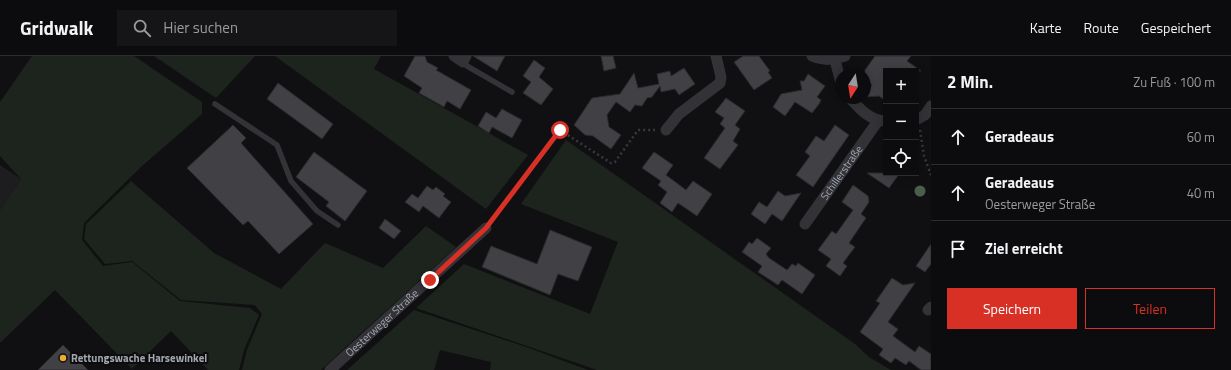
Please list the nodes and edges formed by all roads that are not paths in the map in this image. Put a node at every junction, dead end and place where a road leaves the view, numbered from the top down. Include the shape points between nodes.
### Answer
1 (716, 56) edge
2 (812, 56) edge
3 (461, 58) edge
4 (840, 58) edge
5 (840, 68) edge
6 (512, 92) dead end
7 (215, 104) dead end
8 (856, 104) edge
9 (931, 106) edge
10 (919, 119) edge
11 (882, 121) edge
12 (666, 130) road end
13 (806, 224) dead end
14 (338, 225) dead end
15 (486, 228) road end
16 (330, 370) edge

1 - 12 street via 720,83 679,114
2 - 4 street via 821,60
3 - 6 lane via 467,66
4 - 5 street
7 - 14 lane via 277,145 291,181 317,211
8 - 11 street, Schillerstraße via 861,110
9 - 10 street
11 - 13 street, Schillerstraße
15 - 16 street, Oesterweger Straße

